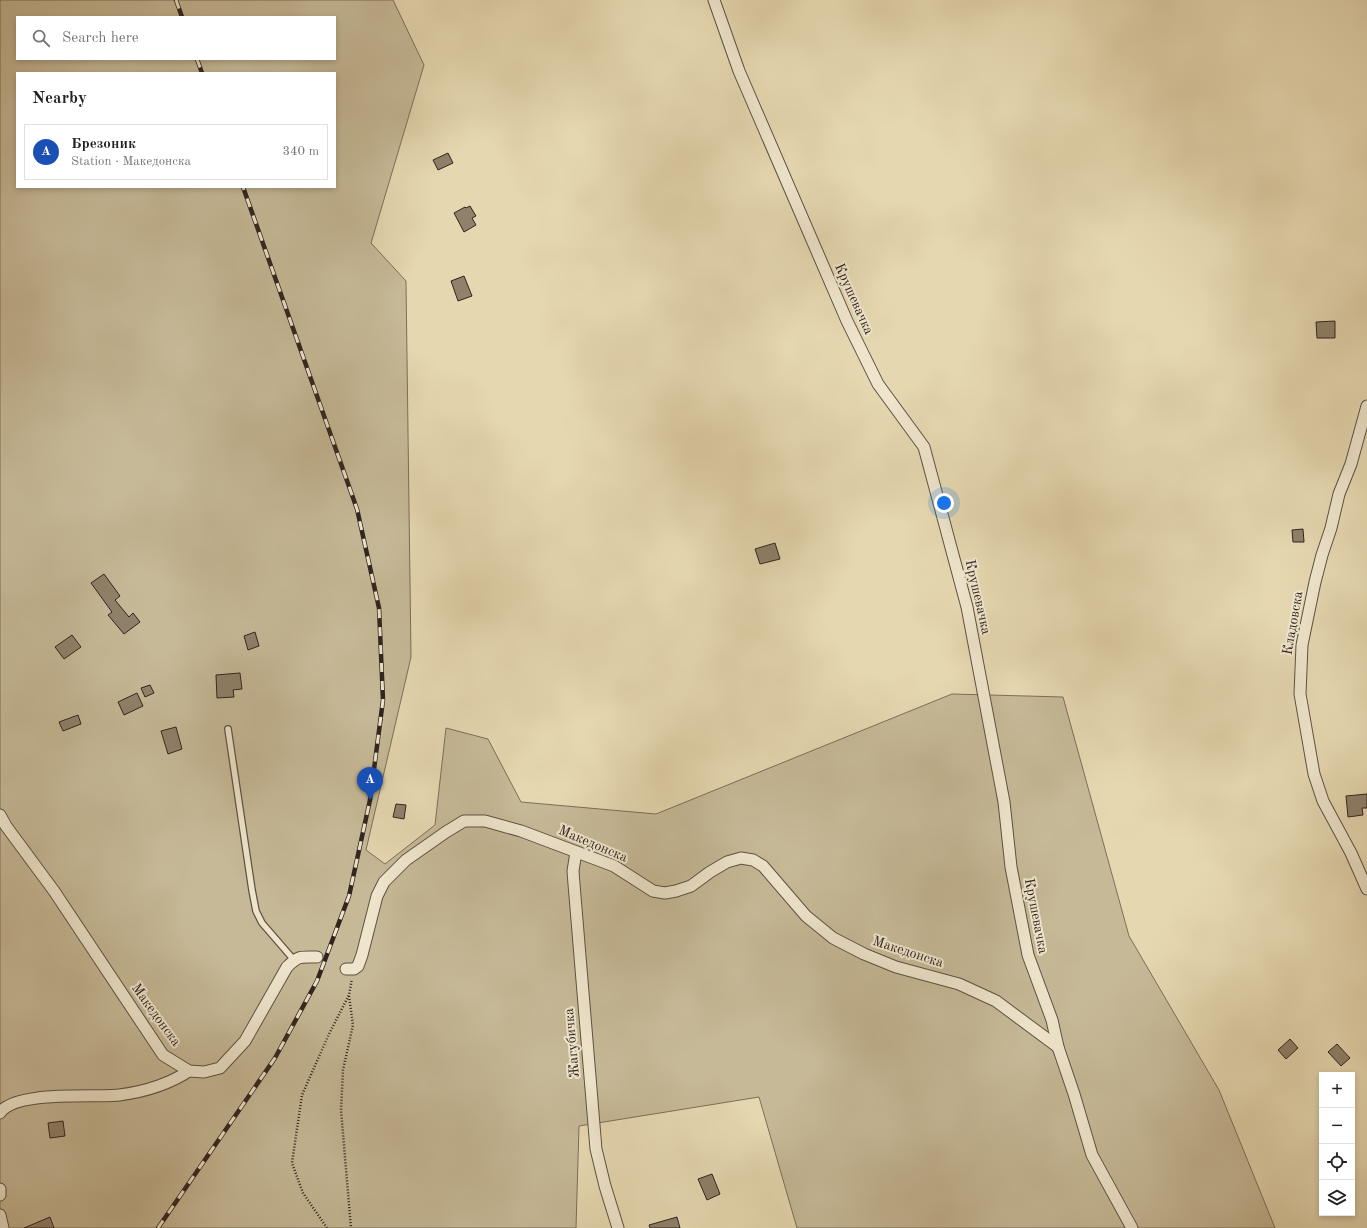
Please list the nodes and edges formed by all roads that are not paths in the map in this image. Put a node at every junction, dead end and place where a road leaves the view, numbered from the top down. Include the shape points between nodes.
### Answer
1 (714, 0) edge
2 (1367, 406) edge
3 (228, 729) dead end
4 (0, 816) edge
5 (576, 852) junction
6 (1367, 889) edge
7 (317, 957) dead end
8 (294, 960) junction
9 (350, 969) road end
10 (1058, 1047) junction
11 (189, 1071) junction
12 (0, 1113) edge
13 (0, 1189) edge
14 (0, 1195) edge
15 (0, 1215) edge
16 (3, 1228) edge
17 (618, 1228) edge
18 (1132, 1228) edge

1 - 10 street, Крушевачка via 739,71 846,321 878,384 924,447 967,607 1004,802 1011,867 1028,955 1052,1020
2 - 6 street, Кладовска via 1315,582 1302,645 1300,694 1314,774 1323,802
3 - 8 lane via 256,910 262,923
4 - 11 street, Македонска via 54,891 163,1055
5 - 9 street, Македонска via 521,831 485,821 464,822 406,860 384,882 377,896 358,966
5 - 10 street, Македонска via 614,866 653,891 665,893 691,886 727,862 741,858 753,860 764,866 806,916 833,938 896,967 959,984 996,1001
5 - 17 street, Жагубичка via 573,872 596,1149
7 - 8 street via 299,956
8 - 11 street via 244,1040 220,1068 204,1072
10 - 18 street, Крушевачка via 1092,1155
11 - 12 street via 146,1090 118,1095 31,1098 11,1104
13 - 14 street
15 - 16 street

